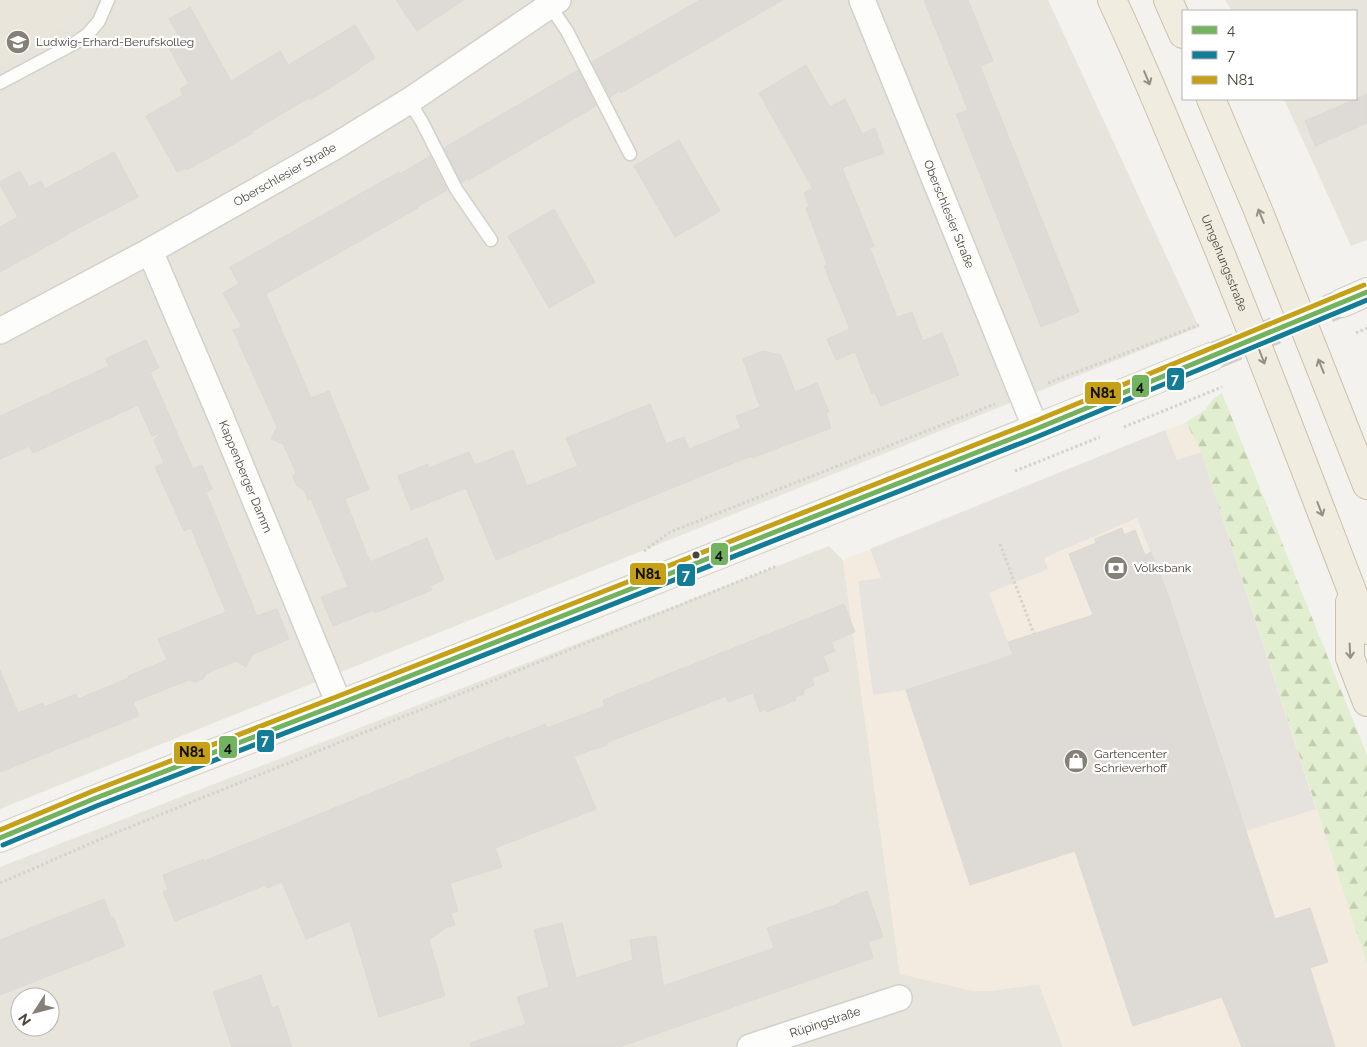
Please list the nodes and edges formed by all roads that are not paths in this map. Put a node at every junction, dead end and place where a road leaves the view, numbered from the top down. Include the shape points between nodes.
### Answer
1 (108, 0) edge
2 (862, 0) edge
3 (1112, 0) edge
4 (1168, 0) edge
5 (554, 3) edge
6 (1182, 32) edge
7 (0, 83) edge
8 (1211, 100) edge
9 (409, 101) junction
10 (630, 154) dead end
11 (491, 240) dead end
12 (150, 251) junction
13 (1367, 292) edge
14 (1342, 303) tunnel mouth
15 (0, 331) edge
16 (1211, 357) tunnel mouth
17 (1339, 412) junction
18 (1036, 429) junction
19 (1367, 465) edge
20 (1367, 485) edge
21 (1349, 585) junction
22 (1367, 630) edge
23 (1367, 702) edge
24 (339, 704) junction
25 (0, 838) edge
26 (899, 998) dead end
27 (750, 1047) edge

1 - 7 lane via 99,21 88,34
2 - 18 street, Oberschlesier Straße
3 -> 21 highway, Umgehungsstraße via 1210,227
4 - 6 highway
5 - 9 street, Oberschlesier Straße
5 - 10 lane
17 -> 8 highway
9 - 11 lane via 456,189
9 - 12 street, Oberschlesier Straße
12 - 15 street, Oberschlesier Straße
12 - 24 street, Kappenberger Damm
13 - 14 main road
16 - 18 main road
17 - 19 highway
17 - 20 highway
18 - 24 main road
21 - 22 highway, Umgehungsstraße
21 -> 23 highway via 1350,658
24 - 25 main road
26 - 27 street, Rüpingstraße

